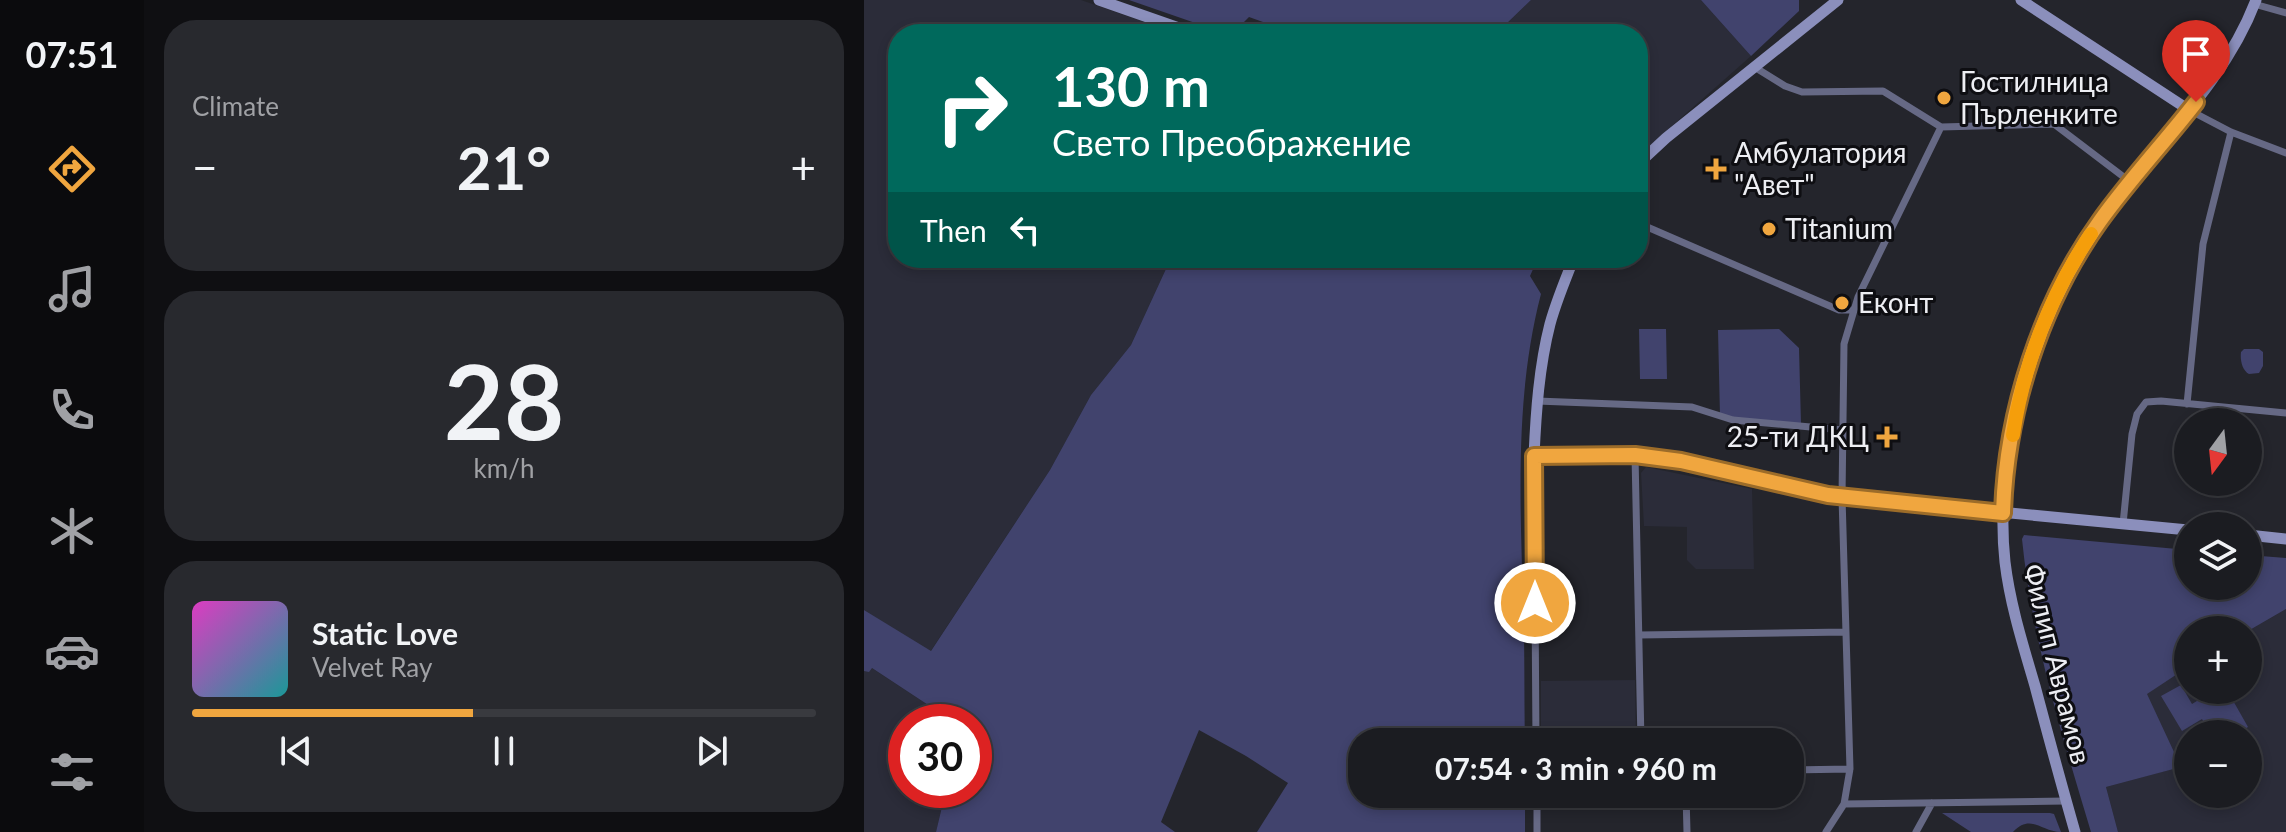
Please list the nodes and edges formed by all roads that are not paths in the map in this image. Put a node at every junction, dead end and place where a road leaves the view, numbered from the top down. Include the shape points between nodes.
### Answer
1 (1099, 0) edge
2 (1838, 0) edge
3 (2021, 0) edge
4 (2255, 2) edge
5 (2286, 13) edge
6 (1167, 24) edge
7 (1756, 68) junction
8 (2189, 110) junction
9 (1941, 127) junction
10 (2231, 132) junction
11 (2286, 153) edge
12 (1648, 155) edge
13 (2129, 181) junction
14 (1648, 227) edge
15 (1570, 268) edge
16 (1853, 310) junction
17 (1537, 401) junction
18 (2187, 404) junction
19 (2286, 413) edge
20 (1843, 430) junction
21 (1635, 455) junction
22 (1534, 456) junction
23 (1842, 497) junction
24 (2003, 513) junction
25 (2123, 524) junction
26 (2174, 529) edge
27 (2262, 536) edge
28 (2286, 539) edge
29 (1846, 632) junction
30 (1639, 635) junction
31 (1536, 728) edge
32 (1641, 728) edge
33 (1850, 769) junction
34 (1804, 770) edge
35 (2066, 801) junction
36 (1932, 803) junction
37 (1844, 804) junction
38 (1537, 808) edge
39 (1686, 808) edge
40 (1537, 832) edge
41 (1687, 832) edge
42 (1826, 832) edge
43 (1916, 832) edge
44 (2075, 832) edge

1 - 6 street
2 - 7 street
3 - 8 street
4 - 5 street
4 - 8 street, Филип Аврамов via 2227,59
7 - 9 street via 1802,92 1883,91
7 - 12 street
8 - 10 street
8 - 13 street, Филип Аврамов
9 - 13 street via 2054,124
9 - 16 street
10 - 11 street
10 - 18 street via 2203,244
13 - 24 street, Филип Аврамов via 2076,258 2039,340 2014,427
14 - 16 street via 1839,310
15 - 17 street via 1551,323
16 - 20 street via 1844,344
17 - 20 street via 1692,407 1733,420
17 - 22 street
18 - 19 street
18 - 25 street via 2146,402 2137,414
20 - 23 street
21 - 22 street
21 - 23 street
21 - 30 street
22 - 31 street
23 - 24 street
23 - 29 street
24 - 25 street
24 - 35 street, Филип Аврамов via 2013,604
25 - 26 street
27 - 28 street
29 - 30 street
29 - 33 street
30 - 32 street
33 - 34 street
33 - 37 street
35 - 36 street
35 - 44 street, Филип Аврамов
36 - 37 street
36 - 43 street
37 - 42 street
38 - 40 street
39 - 41 street

